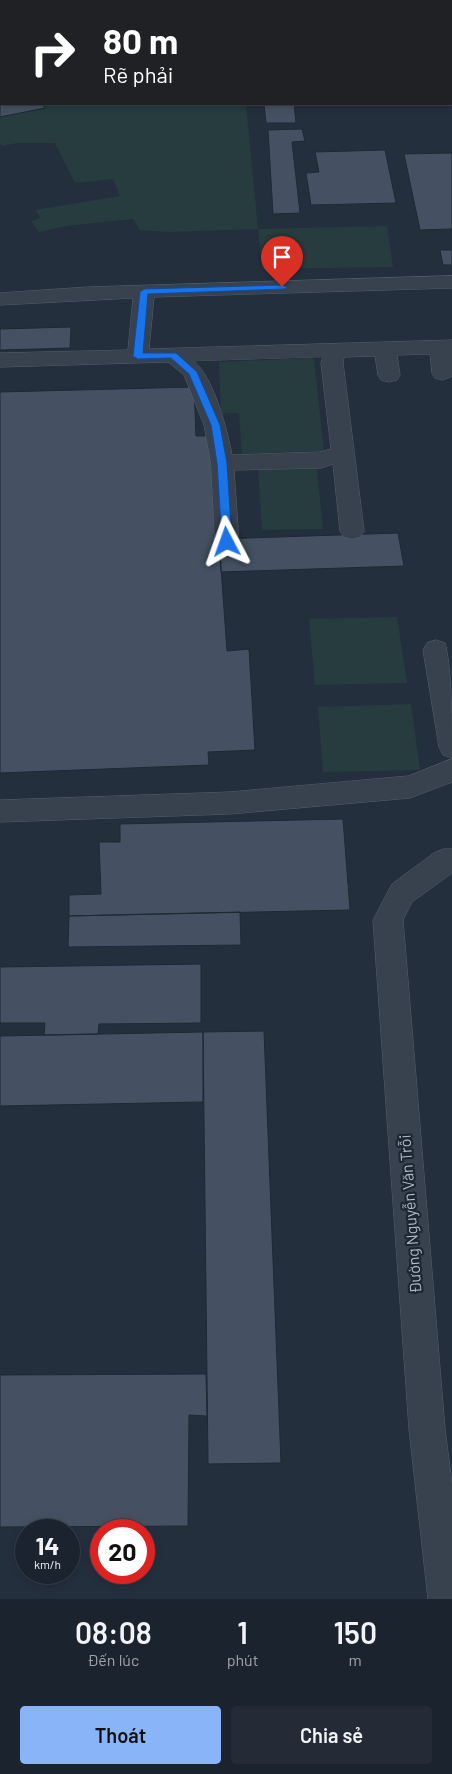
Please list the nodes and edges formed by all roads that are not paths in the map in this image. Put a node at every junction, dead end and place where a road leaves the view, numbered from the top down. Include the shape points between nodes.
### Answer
1 (452, 282) edge
2 (144, 292) junction
3 (0, 299) edge
4 (446, 347) edge
5 (385, 349) junction
6 (335, 350) junction
7 (173, 355) junction
8 (138, 356) junction
9 (0, 360) edge
10 (443, 374) dead end
11 (389, 375) dead end
12 (344, 453) junction
13 (222, 463) junction
14 (352, 531) dead end
15 (227, 542) dead end
16 (436, 650) dead end
17 (452, 747) edge
18 (452, 770) edge
19 (0, 811) edge
20 (452, 860) edge
21 (447, 1599) edge

1 - 2 street
2 - 3 street
2 - 8 street
4 - 5 street
4 - 10 street
5 - 6 street
5 - 11 street
6 - 7 street
6 - 12 street via 332,364
7 - 8 street
7 - 13 street via 193,372 215,425
8 - 9 street
12 - 13 street via 321,460
12 - 14 street
13 - 15 street
16 - 17 street
18 - 19 street via 410,788 230,803
20 - 21 street, Đường Nguyễn Văn Trỗi via 444,861 402,893 388,920 427,1429

